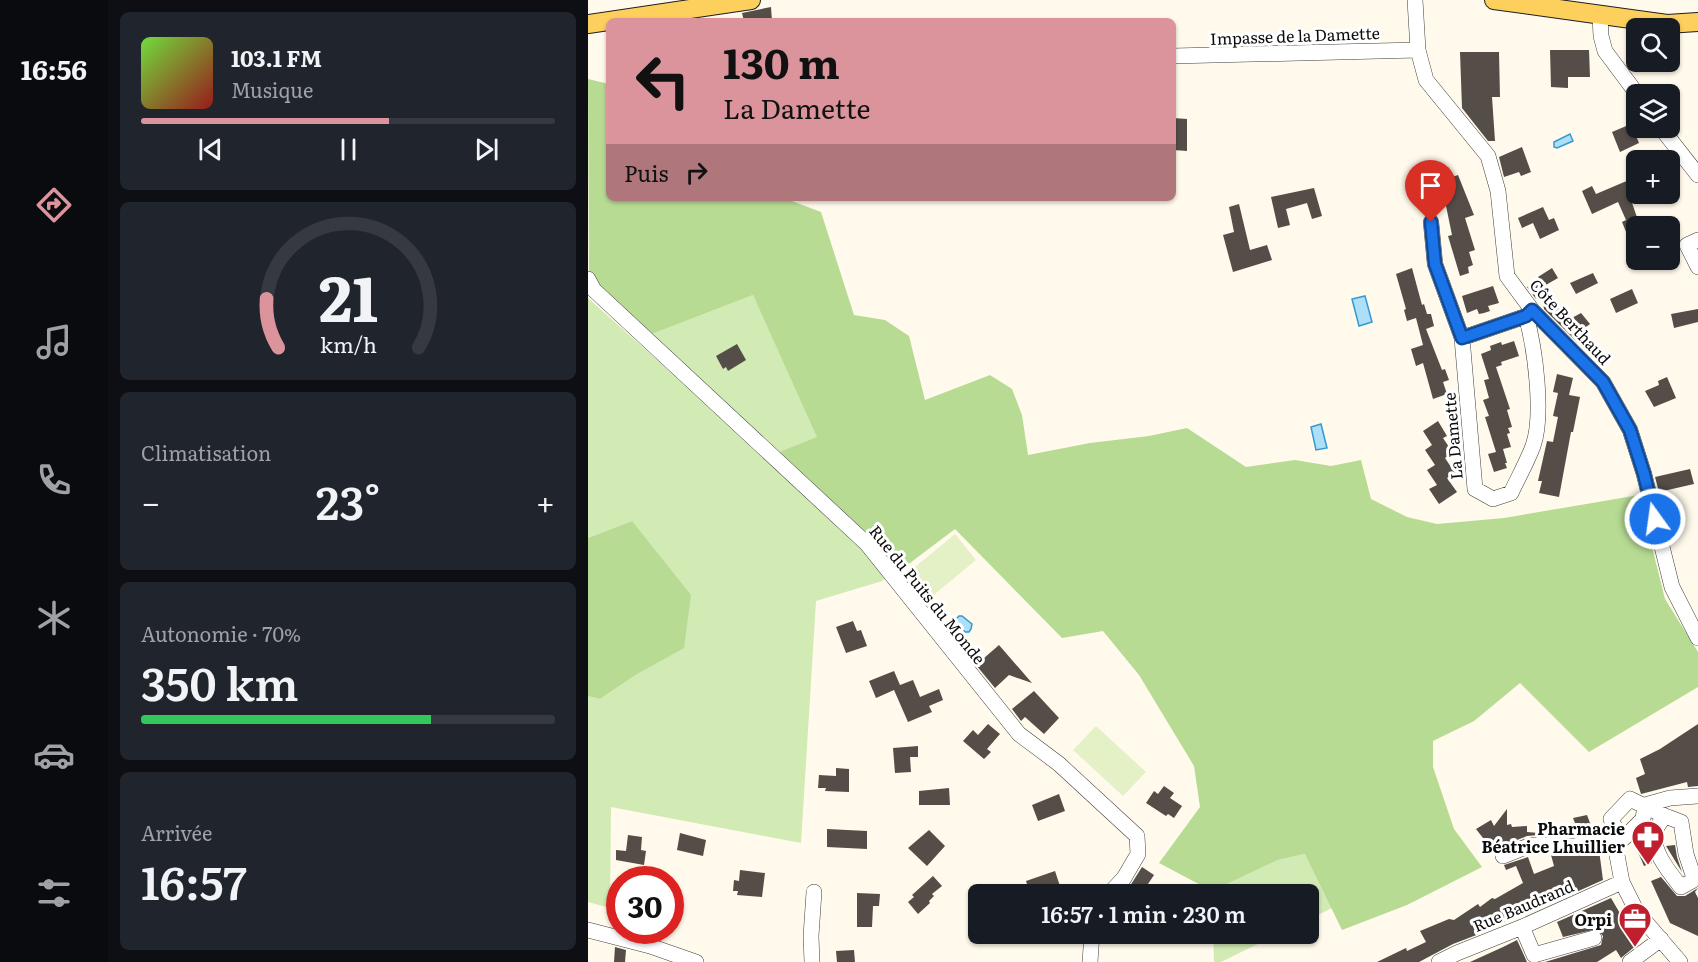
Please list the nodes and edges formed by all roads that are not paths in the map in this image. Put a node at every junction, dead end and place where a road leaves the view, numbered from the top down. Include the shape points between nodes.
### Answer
1 (752, 0) edge
2 (1415, 0) edge
3 (1494, 0) edge
4 (1599, 16) junction
5 (629, 18) edge
6 (606, 21) edge
7 (1698, 22) edge
8 (588, 24) edge
9 (1418, 50) junction
10 (1176, 56) edge
11 (1630, 84) edge
12 (1669, 138) edge
13 (1698, 175) edge
14 (1431, 222) dead end
15 (1698, 240) edge
16 (1698, 267) edge
17 (588, 279) edge
18 (1529, 313) junction
19 (1462, 338) junction
20 (1698, 638) edge
21 (1698, 796) edge
22 (1645, 805) junction
23 (1665, 816) dead end
24 (1620, 838) junction
25 (1503, 856) dead end
26 (1622, 882) junction
27 (1118, 884) edge
28 (814, 892) dead end
29 (1522, 927) junction
30 (588, 930) edge
31 (1594, 938) dead end
32 (1661, 939) junction
33 (1091, 944) edge
34 (696, 962) edge
35 (812, 962) edge
36 (1090, 962) edge
37 (1439, 962) edge
38 (1630, 962) edge
39 (1680, 962) edge

1 - 5 main road
2 - 9 street, Côte Berthaud
3 - 4 main road
4 - 7 main road via 1666,24
4 - 11 street via 1605,51
6 - 8 main road
9 - 10 street, Impasse de la Damette
9 - 18 street, Côte Berthaud via 1426,80 1488,156 1498,191 1507,276
12 - 13 street
14 - 19 street, La Damette via 1435,264
15 - 16 street via 1687,245
17 - 27 street, Rue du Puits du Monde via 594,290 867,544 1019,734 1059,764 1137,836 1138,854
18 - 19 street
18 - 19 street, La Damette via 1539,407 1534,444 1511,493 1493,499 1475,489
18 - 20 street, Côte Berthaud via 1603,382 1630,430 1672,587
21 - 22 street
22 - 23 street
22 - 24 street via 1643,819
22 - 24 street via 1630,799 1611,819
24 - 25 street via 1575,846 1531,845
24 - 26 street via 1616,850
26 - 29 street, Rue Baudrand
26 - 32 street via 1637,912
28 - 35 street
29 - 31 street via 1534,955
29 - 37 street, Rue Baudrand
30 - 34 street
32 - 38 street
32 - 39 street
33 - 36 street

